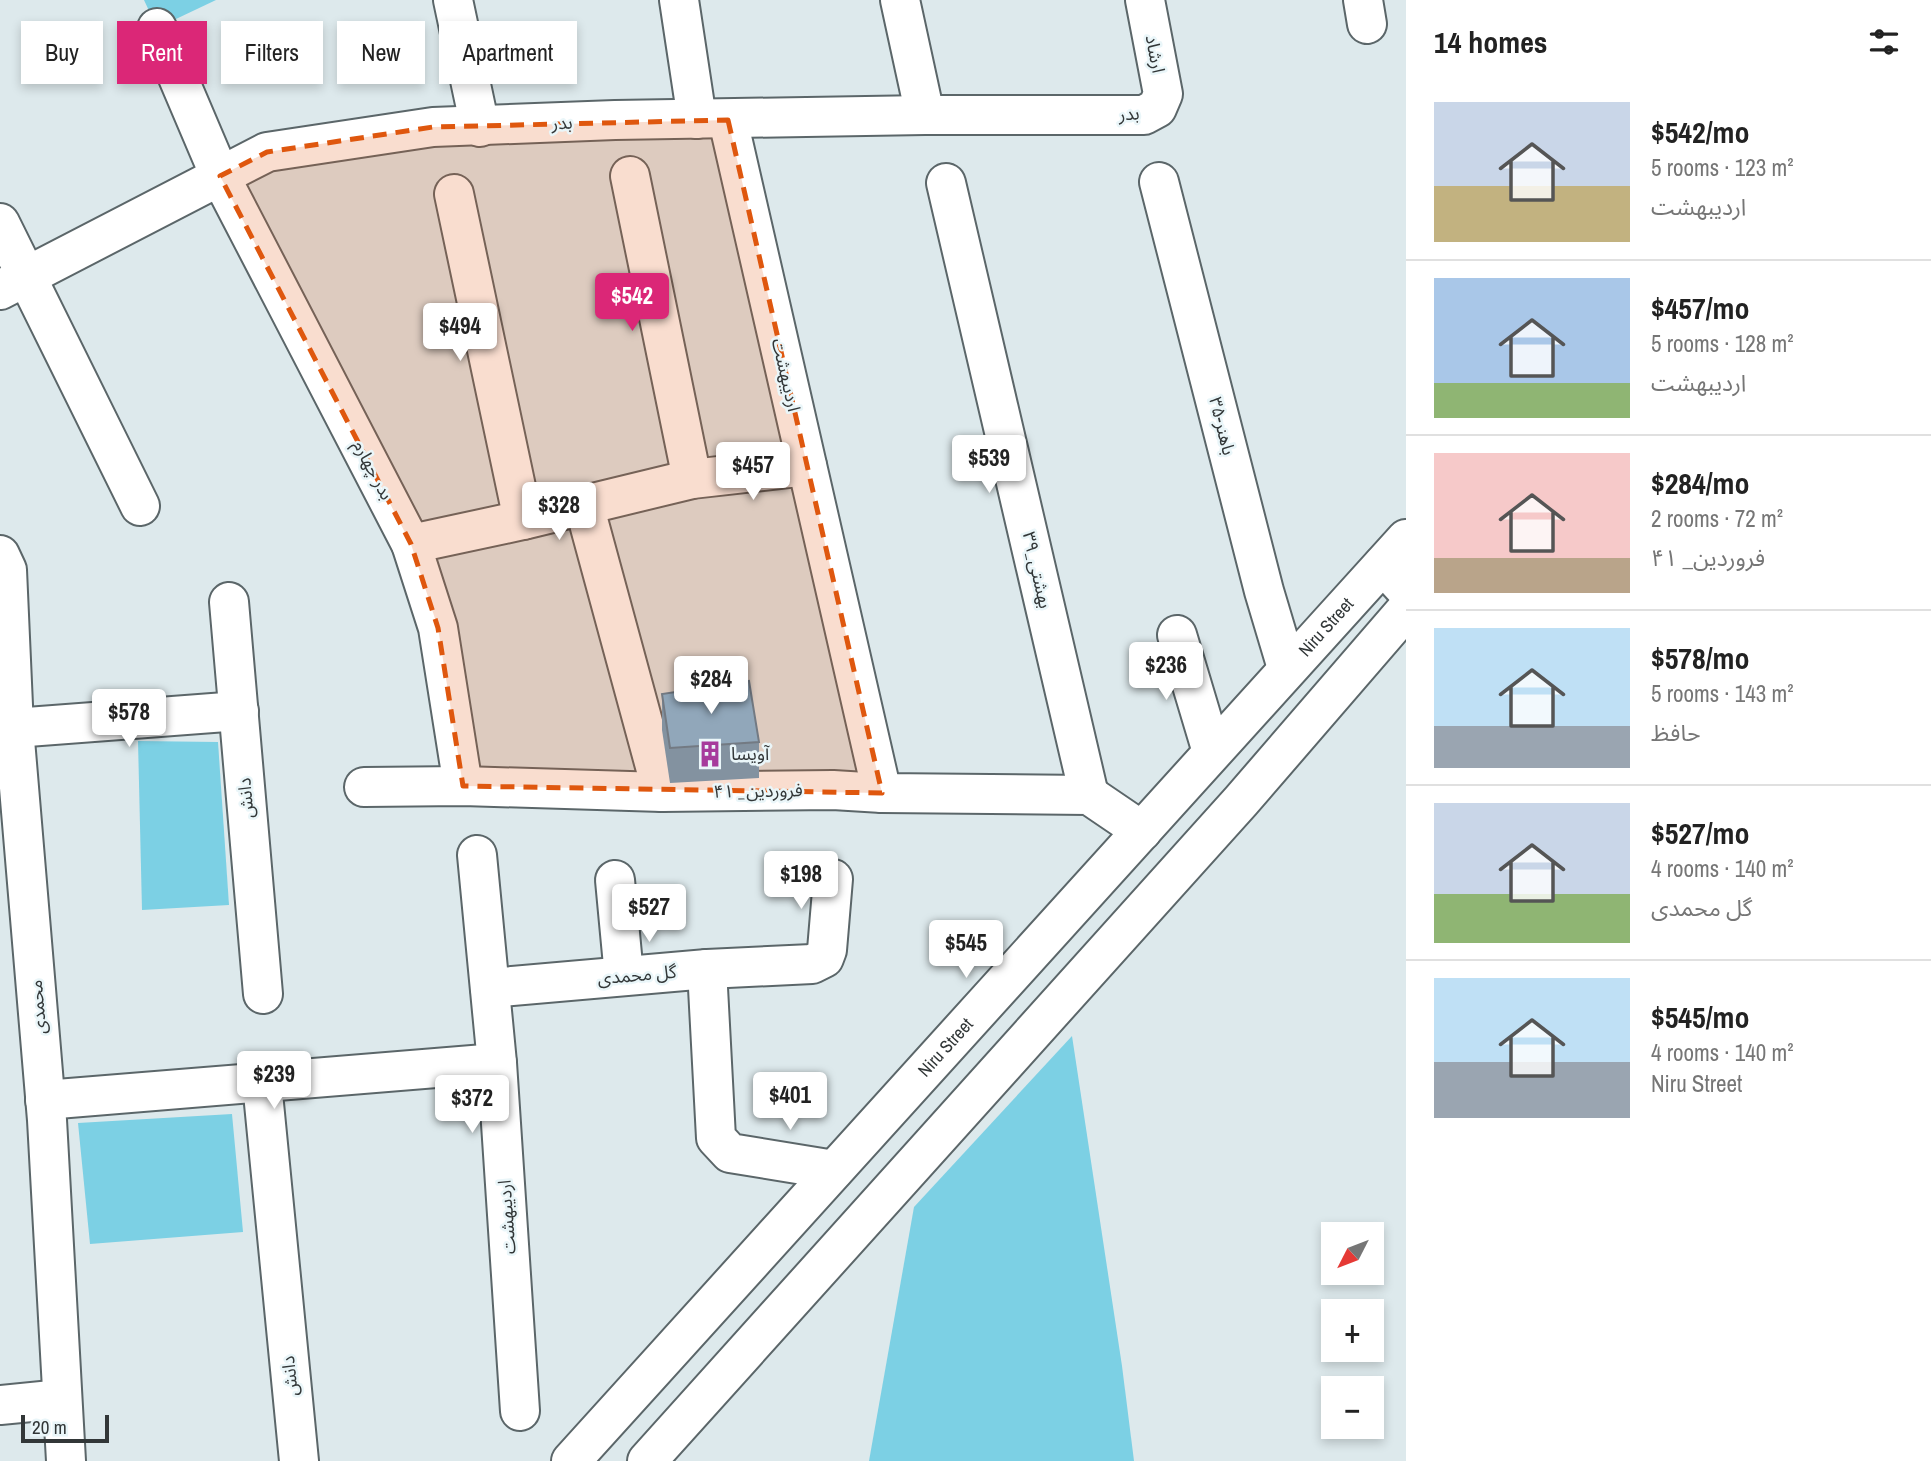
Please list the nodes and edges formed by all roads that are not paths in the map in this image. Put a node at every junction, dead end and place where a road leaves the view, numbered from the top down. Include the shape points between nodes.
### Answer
1 (453, 0) edge
2 (679, 0) edge
3 (901, 0) edge
4 (1145, 0) edge
5 (181, 84) edge
6 (1157, 108) joint
7 (925, 115) junction
8 (713, 120) junction
9 (480, 127) junction
10 (220, 176) junction
11 (630, 176) dead end
12 (1159, 182) dead end
13 (946, 183) dead end
14 (454, 194) dead end
15 (0, 223) edge
16 (13, 283) edge
17 (807, 466) junction
18 (692, 479) junction
19 (584, 505) junction
20 (140, 506) dead end
21 (523, 520) junction
22 (411, 544) junction
23 (1398, 565) edge
24 (2, 566) edge
25 (229, 602) dead end
26 (1406, 610) edge
27 (1177, 635) dead end
28 (1287, 668) junction
29 (239, 711) junction
30 (14, 728) junction
31 (1212, 752) junction
32 (463, 786) junction
33 (364, 788) dead end
34 (662, 792) junction
35 (882, 793) junction
36 (1089, 795) junction
37 (1142, 831) junction
38 (477, 855) dead end
39 (833, 879) dead end
40 (615, 880) dead end
41 (707, 968) junction
42 (624, 976) junction
43 (490, 988) junction
44 (263, 994) dead end
45 (497, 1063) junction
46 (262, 1083) junction
47 (45, 1101) junction
48 (834, 1170) junction
49 (62, 1399) junction
50 (0, 1405) edge
51 (520, 1412) dead end
52 (66, 1461) edge
53 (299, 1461) edge
54 (571, 1461) edge
55 (647, 1461) edge

1 - 9 street
2 - 8 street, اردیبهشت
3 - 7 street
4 - 6 street, ارشاد via 1163,94
5 - 10 street, بدر چهارم
6 - 7 street, بدر via 1144,116
7 - 8 street, بدر
8 - 9 street, بدر
8 - 17 street, اردیبهشت
9 - 10 street, بدر via 433,127 267,152
10 - 16 street, بدر
10 - 22 street, بدر چهارم
11 - 18 street
12 - 28 street, ۳۵-باهنر
13 - 36 street, ۳۹_بهشتی
14 - 21 street
15 - 16 street
16 - 20 street
17 - 18 street
17 - 35 street, اردیبهشت
18 - 19 street
19 - 21 street
19 - 34 street
21 - 22 street
22 - 32 street, بدر چهارم via 438,628
23 - 28 street, Niru Street
24 - 30 street, محمدی
25 - 29 street, دانش
26 - 55 street via 1241,802
27 - 31 street
28 - 31 street, Niru Street
29 - 30 street
29 - 44 street, دانش
30 - 47 street, محمدی
31 - 37 street, Niru Street
32 - 33 street, ۴۱ _فروردین
32 - 34 street, ۴۱ _فروردین
34 - 35 street, ۴۱ _فروردین
35 - 36 street, ۴۱ _فروردین
36 - 37 street
37 - 48 street, Niru Street
38 - 43 street, اردیبهشت
39 - 41 street, گل محمدی via 824,958 812,964
40 - 42 street
41 - 42 street, گل محمدی
41 - 48 street via 716,1138 730,1153
42 - 43 street, گل محمدی
43 - 45 street, اردیبهشت
45 - 46 street
45 - 51 street, اردیبهشت
46 - 47 street
46 - 53 street, دانش
47 - 49 street, محمدی
48 - 54 street, Niru Street
49 - 50 street
49 - 52 street, محمدی

